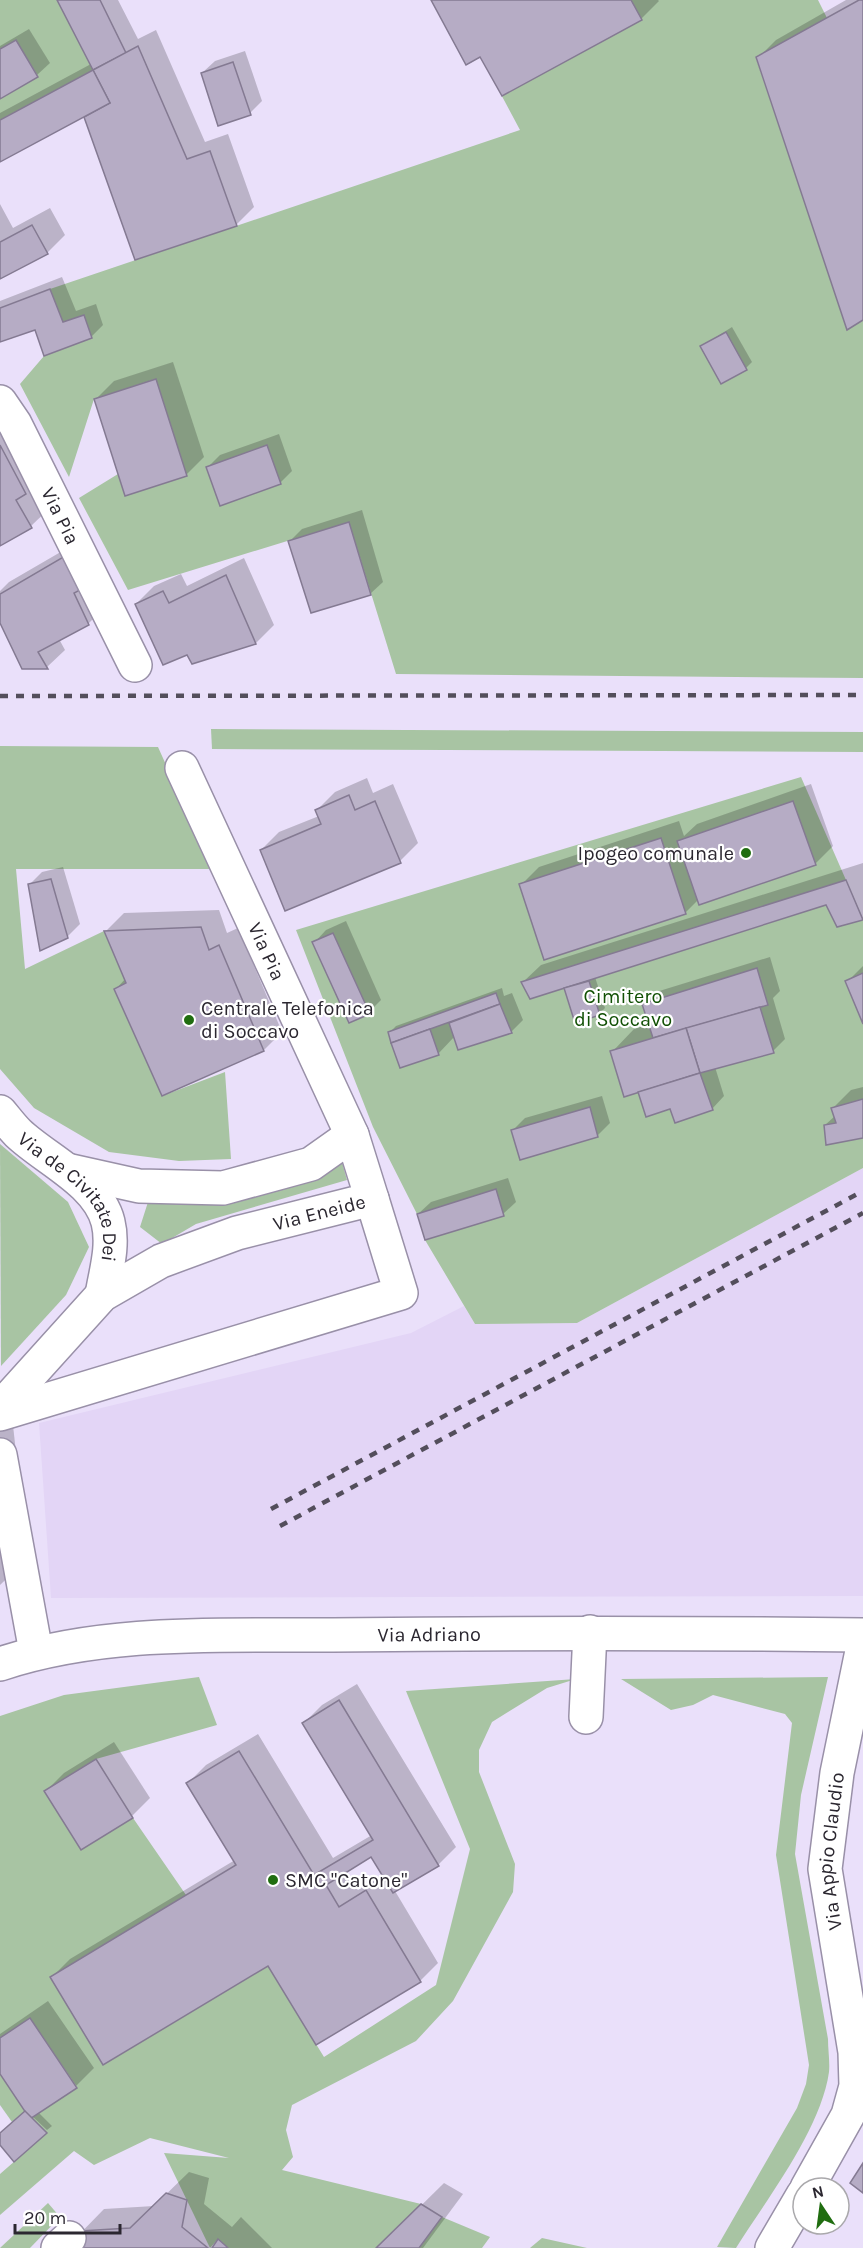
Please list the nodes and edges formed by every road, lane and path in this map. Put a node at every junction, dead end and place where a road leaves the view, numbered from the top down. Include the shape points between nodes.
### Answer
1 (0, 402) edge
2 (135, 665) dead end
3 (182, 768) dead end
4 (0, 1112) edge
5 (352, 1135) junction
6 (67, 1170) junction
7 (372, 1199) junction
8 (102, 1295) junction
9 (0, 1408) edge
10 (0, 1414) edge
11 (0, 1455) edge
12 (590, 1632) junction
13 (863, 1635) edge
14 (863, 1646) edge
15 (36, 1652) junction
16 (0, 1664) edge
17 (586, 1717) dead end
18 (814, 2176) edge
19 (791, 2216) edge
20 (772, 2248) edge

1 - 2 street, Via Pia via 15,424
3 - 5 street, Via Pia
4 - 6 street, Via de Civitate Dei via 18,1133
5 - 6 street via 311,1164 223,1188 139,1186
5 - 7 street, Via Eneide
6 - 8 street, Via de Civitate Dei via 97,1201 108,1221 111,1247
7 - 8 street, Via Eneide via 237,1233 161,1261
7 - 10 street via 401,1293
8 - 9 street, Via Eneide
11 - 15 street
12 - 13 street, Via Adriano
12 - 15 street, Via Adriano via 136,1639
12 - 17 street
14 - 18 street, Via Appio Claudio via 837,1773 825,1869 855,2052 856,2086 848,2115
15 - 16 street, Via Adriano
19 - 20 street

